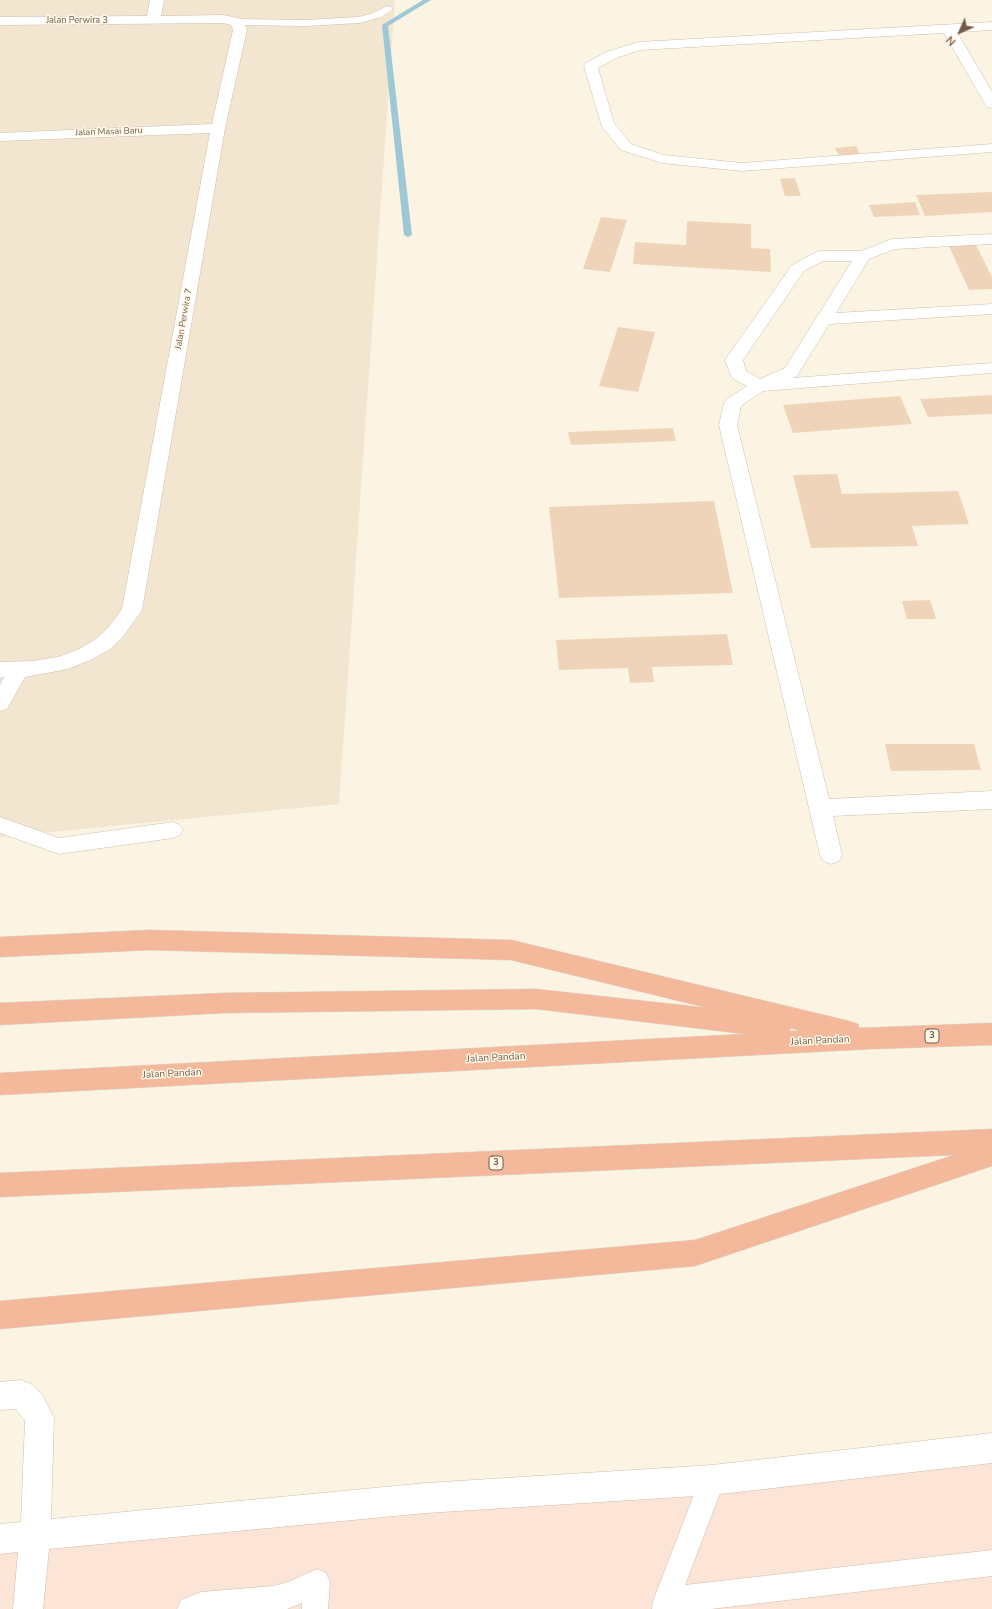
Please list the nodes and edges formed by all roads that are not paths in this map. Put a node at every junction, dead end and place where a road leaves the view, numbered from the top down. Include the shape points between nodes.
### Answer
1 (157, 0) edge
2 (387, 9) dead end
3 (153, 20) junction
4 (0, 21) edge
5 (237, 22) junction
6 (992, 26) edge
7 (949, 29) junction
8 (992, 104) edge
9 (218, 128) junction
10 (0, 137) edge
11 (992, 148) edge
12 (992, 239) edge
13 (863, 256) junction
14 (992, 309) edge
15 (825, 318) junction
16 (992, 368) edge
17 (759, 386) junction
18 (10, 670) edge
19 (0, 703) edge
20 (992, 800) edge
21 (820, 808) junction
22 (0, 824) edge
23 (173, 830) dead end
24 (831, 855) dead end
25 (0, 947) edge
26 (0, 1014) edge
27 (992, 1034) edge
28 (871, 1038) junction
29 (0, 1084) edge
30 (992, 1141) edge
31 (992, 1154) edge
32 (0, 1185) edge
33 (0, 1315) edge
34 (0, 1396) edge
35 (992, 1448) edge
36 (712, 1480) junction
37 (34, 1535) junction
38 (0, 1539) edge
39 (992, 1563) edge
40 (666, 1605) edge
41 (28, 1609) edge
42 (190, 1609) edge
43 (315, 1609) edge

1 - 3 street
2 - 5 lane via 376,15 349,21
3 - 4 street, Jalan Perwira 3
3 - 5 street via 223,19
5 - 9 street, Jalan Perwira 7 via 240,30
6 - 7 street
7 - 8 street
7 - 11 street via 639,46 611,55 591,66 607,124 626,147 662,159 742,167
9 - 10 street, Jalan Masai Baru
9 - 18 street, Jalan Perwira 7 via 132,610 114,634 86,654 61,664
12 - 13 street via 892,244
13 - 15 street
13 - 17 street via 820,256 798,268 734,360 738,374
14 - 15 street
15 - 17 street via 791,372
16 - 17 street
17 - 21 street via 734,403 728,425
18 - 19 street
20 - 21 street
21 - 24 street
22 - 23 lane via 59,846
25 - 28 highway via 150,940 511,950
26 - 28 highway via 224,1003 536,999
27 - 28 highway, Jalan Pandan / 3
28 - 29 highway, Jalan Pandan / 3
30 - 32 highway, 3
31 - 33 highway via 695,1253
34 - 37 street via 21,1394 32,1404 40,1418
35 - 36 street
36 - 37 street via 426,1498
36 - 40 lane
37 - 38 street
37 - 41 street
39 - 40 lane
42 - 43 lane via 201,1605 273,1599 290,1595 317,1582

